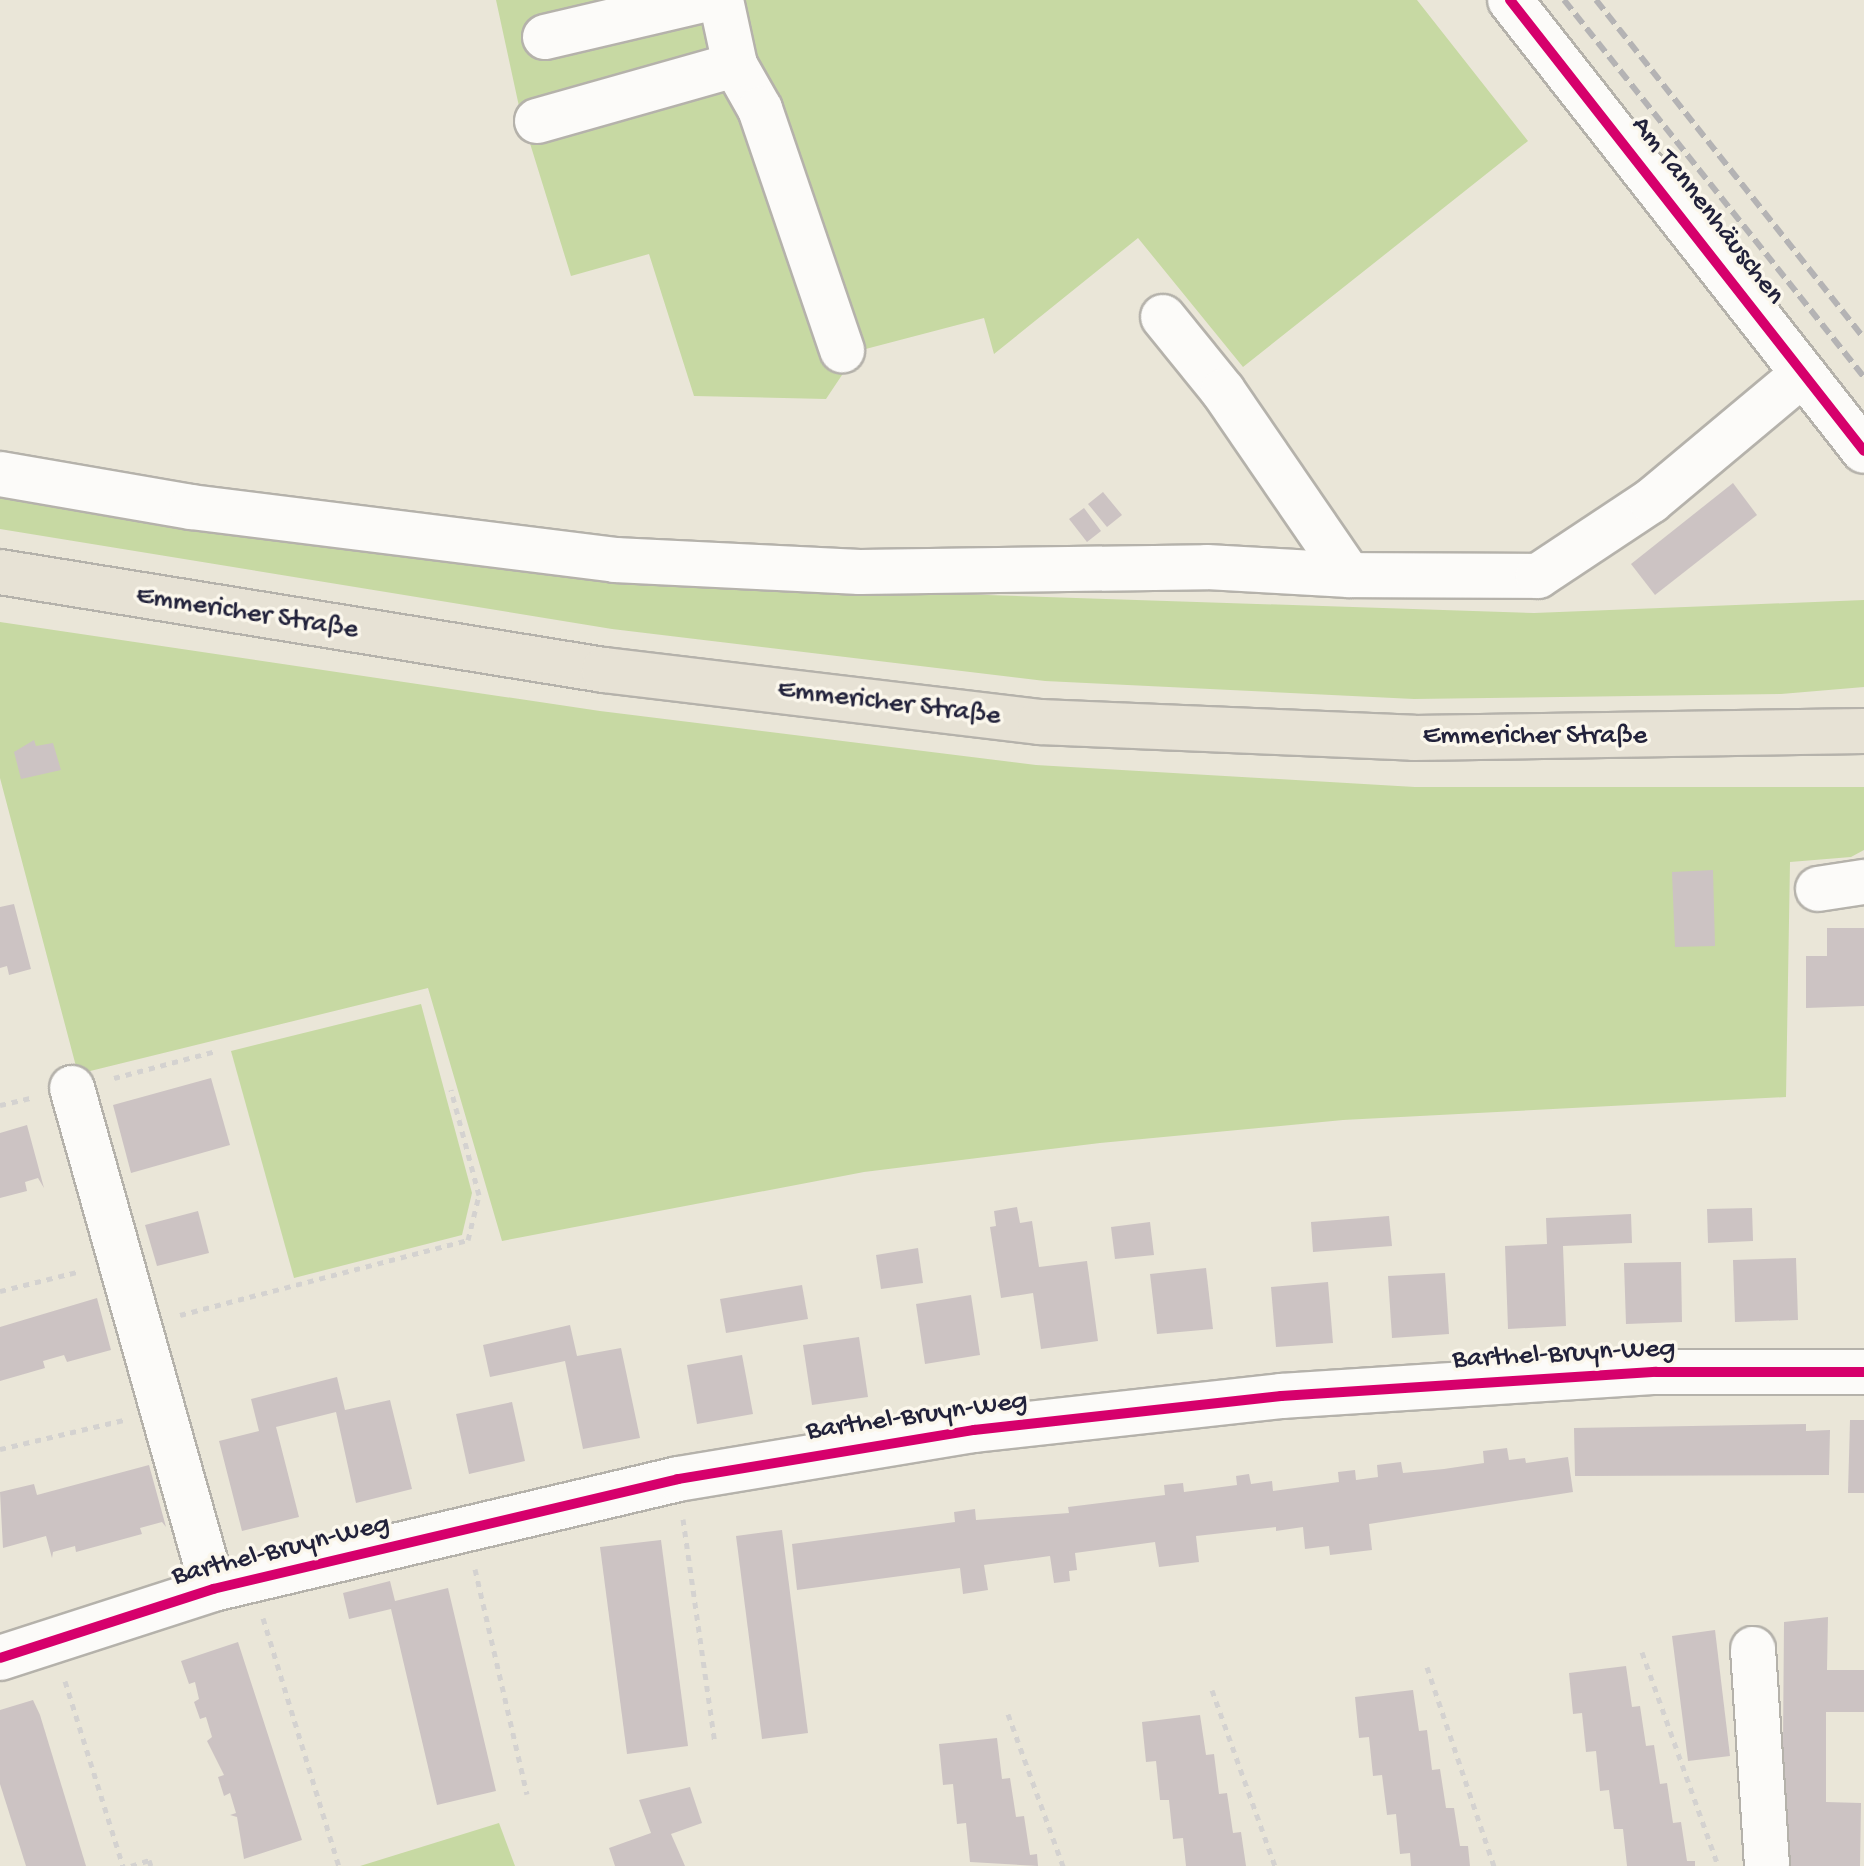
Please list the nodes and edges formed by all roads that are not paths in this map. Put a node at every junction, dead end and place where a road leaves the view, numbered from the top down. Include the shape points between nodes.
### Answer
1 (703, 0) edge
2 (721, 0) edge
3 (1510, 0) edge
4 (545, 37) dead end
5 (735, 65) junction
6 (537, 121) dead end
7 (1163, 317) dead end
8 (842, 350) dead end
9 (1803, 374) junction
10 (1864, 451) edge
11 (0, 474) edge
12 (0, 572) edge
13 (1349, 575) junction
14 (1864, 731) edge
15 (1864, 882) edge
16 (1818, 889) dead end
17 (72, 1088) dead end
18 (1864, 1372) edge
19 (232, 1585) junction
20 (1753, 1649) dead end
21 (0, 1658) edge
22 (1767, 1866) edge

1 - 4 street
2 - 5 street
3 - 9 street, Am Tannenhäuschen
5 - 6 street
5 - 8 street via 760,109
7 - 13 street via 1223,391
9 - 10 street, Am Tannenhäuschen
9 - 13 street via 1651,501 1538,576
11 - 13 street via 191,507 615,560 860,572 1207,567
12 - 14 main road, Emmericher Straße via 604,670 1040,722 1414,738
15 - 16 street
17 - 19 street via 163,1411
18 - 19 street, Barthel-Bruyn-Weg via 1656,1372 1281,1396 974,1430 678,1479
19 - 21 street, Barthel-Bruyn-Weg
20 - 22 street

